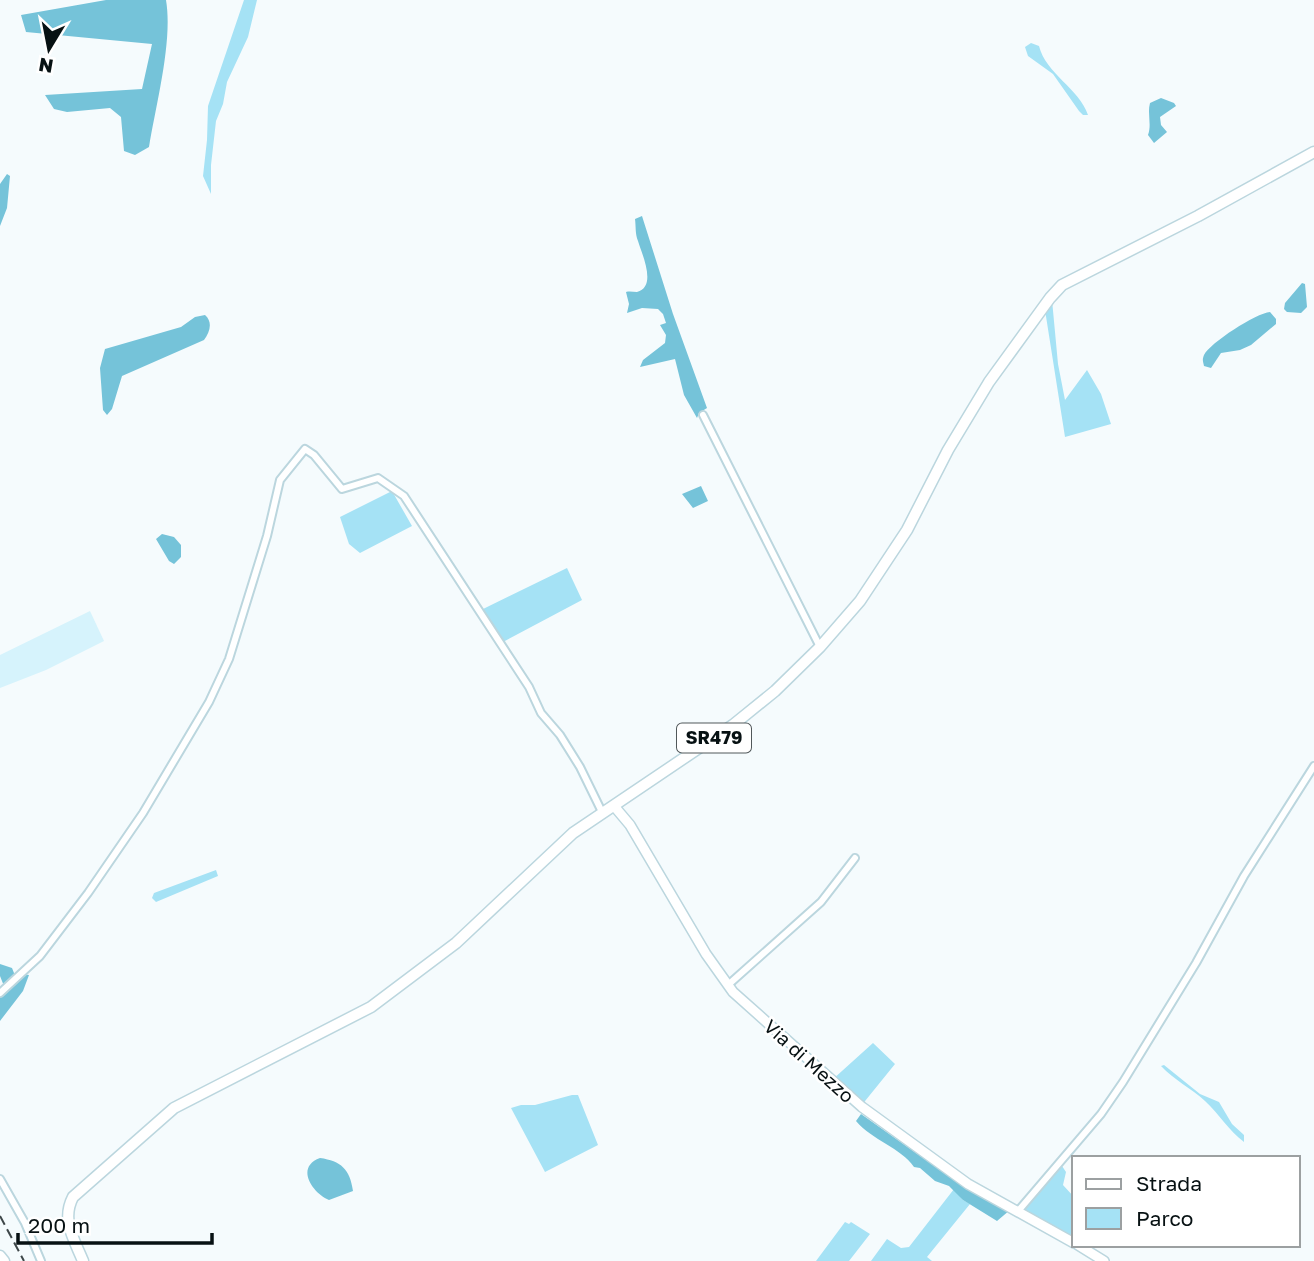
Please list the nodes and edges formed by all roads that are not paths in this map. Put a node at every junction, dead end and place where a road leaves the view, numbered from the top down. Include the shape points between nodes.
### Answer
1 (1314, 152) edge
2 (704, 415) dead end
3 (820, 647) junction
4 (1314, 765) edge
5 (614, 806) junction
6 (603, 814) junction
7 (855, 858) dead end
8 (727, 985) junction
9 (0, 993) edge
10 (0, 1179) edge
11 (1019, 1210) junction
12 (1072, 1242) edge
13 (1081, 1247) edge
14 (0, 1256) edge
15 (4, 1261) edge
16 (41, 1261) edge
17 (83, 1261) edge
18 (1104, 1261) edge

1 - 3 main road, SR479 via 1062,285 963,422 902,538 860,601
2 - 3 street
3 - 5 main road, SR479 via 733,725
4 - 11 street via 1123,1082
5 - 6 main road, SR479
5 - 8 main road, Via di Mezzo
6 - 9 street via 567,746 541,713 529,687 404,496 378,478 342,489 305,449 280,480 229,659 209,702 143,813 88,893 40,957
6 - 17 main road, SR479 via 573,833 456,943 370,1007 174,1108 73,1197 68,1224
7 - 8 street via 821,902
8 - 11 main road, Via di Mezzo via 862,1107 968,1184
10 - 16 street
11 - 12 main road, Via di Mezzo
13 - 18 main road, Via di Mezzo
14 - 15 main road

